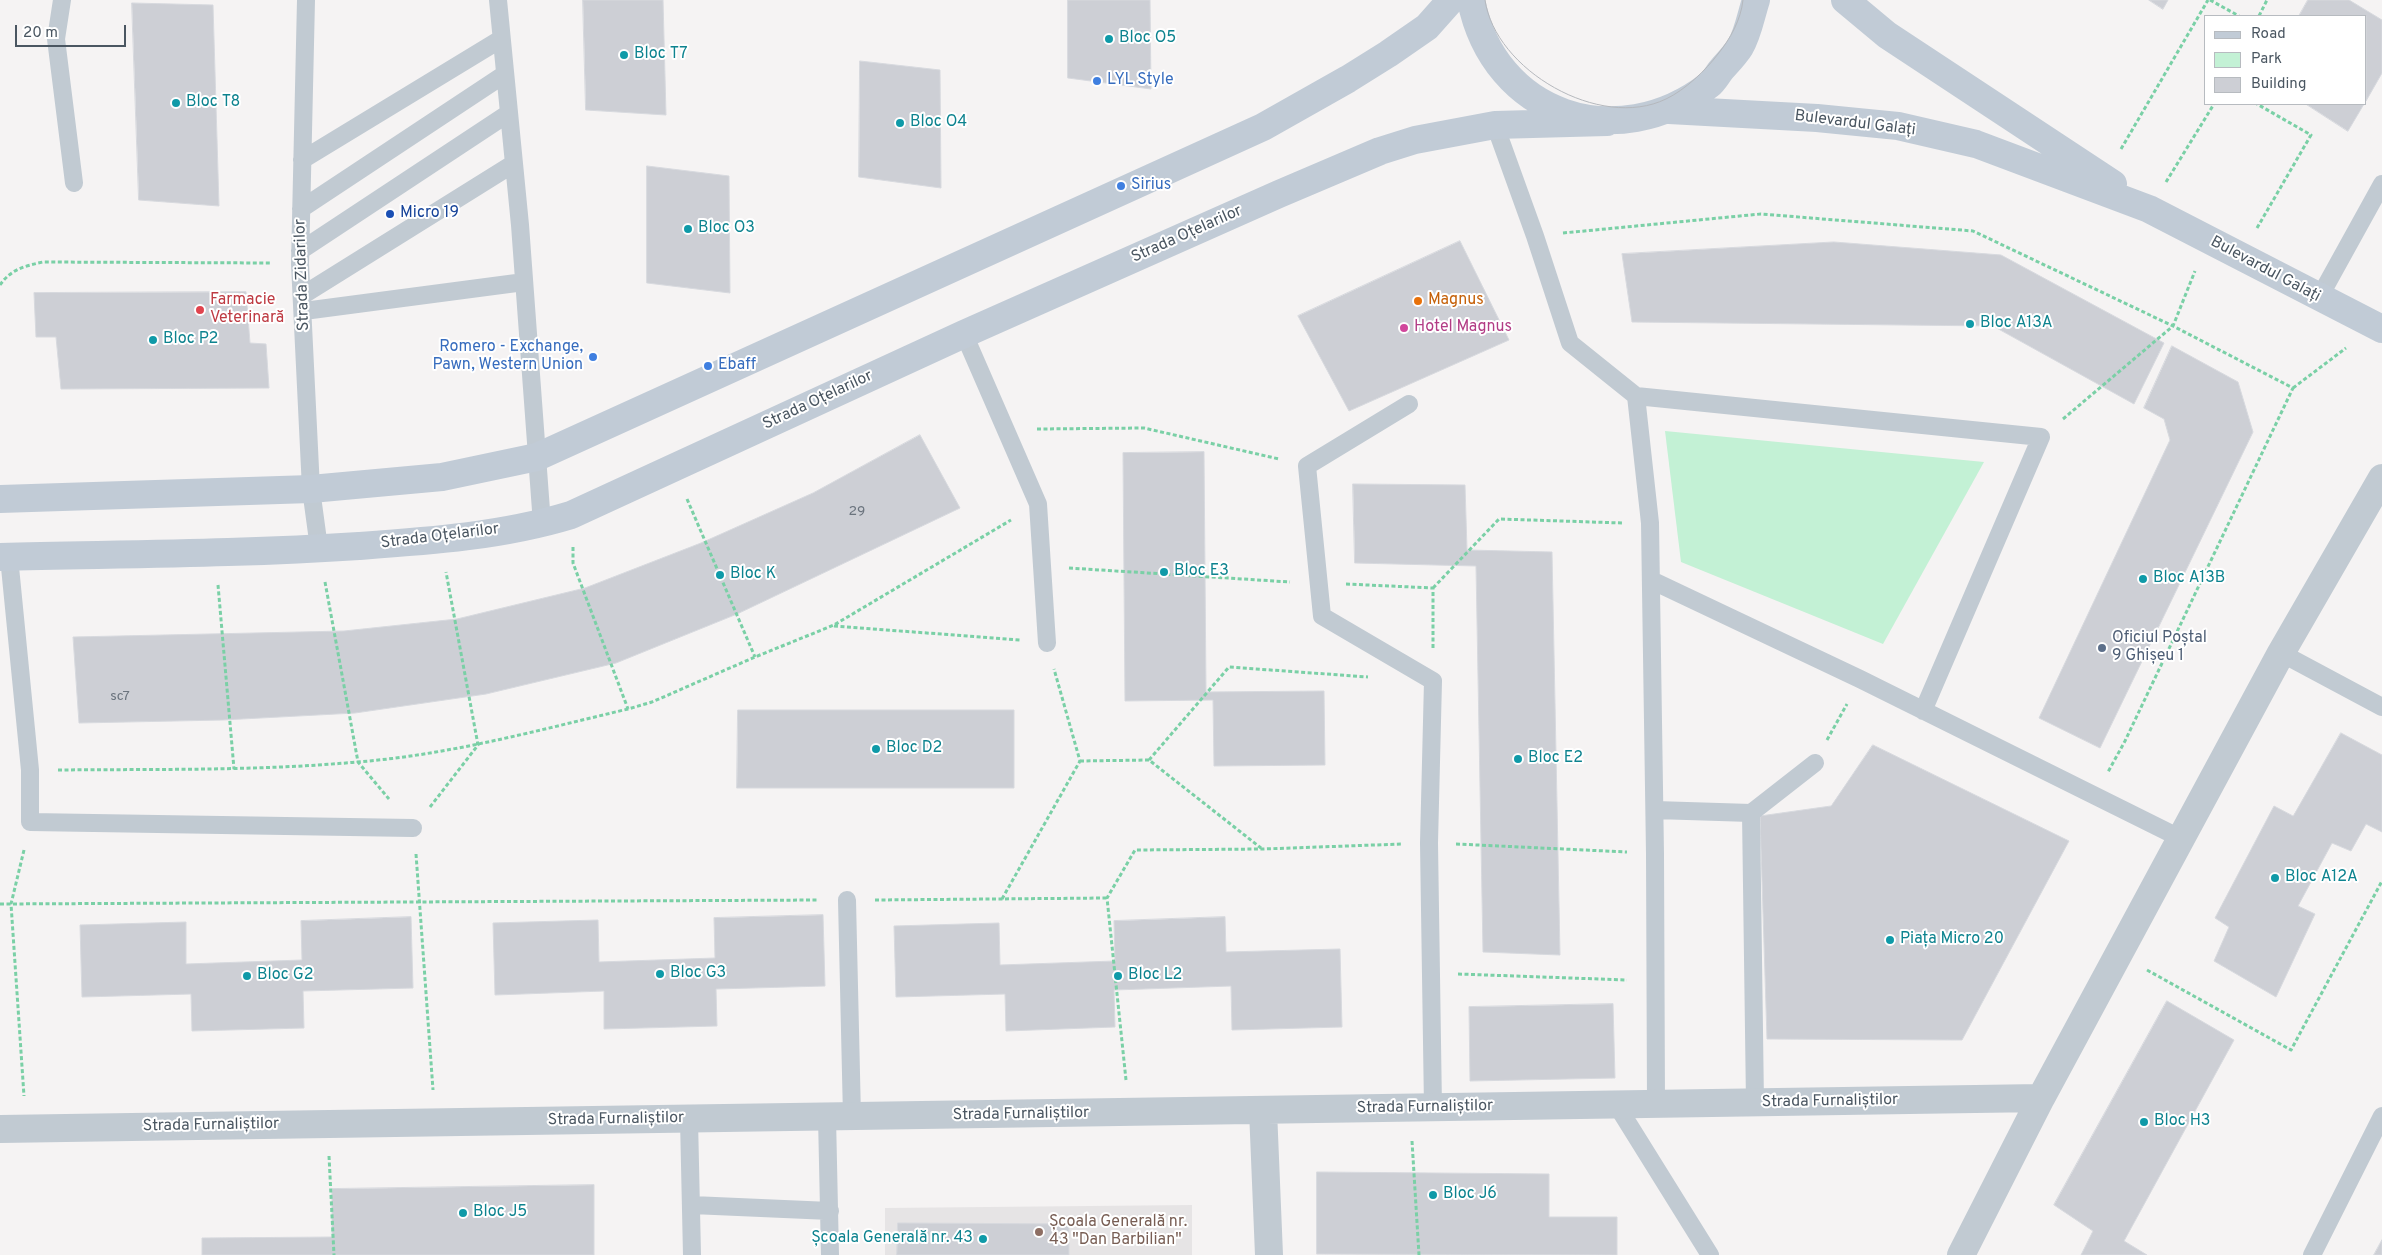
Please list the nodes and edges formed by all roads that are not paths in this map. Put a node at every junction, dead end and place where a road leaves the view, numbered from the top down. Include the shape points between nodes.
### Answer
1 (62, 0) edge
2 (306, 0) edge
3 (498, 0) edge
4 (1451, 0) edge
5 (1470, 0) edge
6 (1756, 0) edge
7 (1845, 0) edge
8 (501, 39) junction
9 (505, 74) junction
10 (1669, 110) junction
11 (509, 113) junction
12 (1607, 122) junction
13 (1495, 125) junction
14 (302, 160) junction
15 (513, 164) junction
16 (74, 183) dead end
17 (2382, 184) edge
18 (301, 209) junction
19 (2149, 209) junction
20 (300, 257) junction
21 (524, 282) junction
22 (2319, 298) junction
23 (303, 303) junction
24 (2379, 327) edge
25 (964, 334) junction
26 (1636, 396) junction
27 (1409, 404) dead end
28 (537, 457) junction
29 (2382, 478) edge
30 (311, 489) junction
31 (0, 499) edge
32 (542, 524) junction
33 (319, 548) junction
34 (5, 557) edge
35 (1651, 580) junction
36 (1047, 643) road end
37 (2281, 653) junction
38 (2382, 707) edge
39 (1923, 711) junction
40 (1815, 763) road end
41 (1654, 810) junction
42 (1751, 813) junction
43 (413, 828) road end
44 (2182, 839) junction
45 (847, 900) road end
46 (2041, 1098) junction
47 (1756, 1103) junction
48 (1616, 1104) junction
49 (1656, 1104) junction
50 (1421, 1108) junction
51 (1262, 1110) junction
52 (2382, 1116) edge
53 (840, 1117) junction
54 (689, 1119) junction
55 (13, 1129) edge
56 (692, 1205) junction
57 (830, 1211) junction
58 (692, 1255) edge
59 (830, 1255) edge
60 (1269, 1255) edge
61 (1710, 1255) edge
62 (1961, 1255) edge
63 (2312, 1255) edge

1 - 16 lane via 56,39
2 - 14 lane, Strada Zidarilor
3 - 8 lane
4 - 28 main road via 1427,27 1388,54 1263,126
5 - 12 main road via 1476,25 1496,63 1526,93 1564,114
6 - 10 main road via 1741,46 1710,84
7 - 19 main road, Bulevardul Galați via 1887,35
8 - 9 lane
8 - 14 lane
9 - 11 lane
9 - 18 lane
10 - 12 main road via 1638,119
10 - 19 main road, Bulevardul Galați via 1898,126 1976,144
11 - 15 lane
11 - 20 lane
12 - 13 main road, Strada Oțelarilor
13 - 25 main road, Strada Oțelarilor via 1415,140 1380,151
13 - 26 lane via 1570,343
14 - 18 lane, Strada Zidarilor
15 - 21 lane
15 - 23 lane
17 - 22 lane
18 - 20 lane, Strada Zidarilor
19 - 22 main road, Bulevardul Galați
20 - 23 lane, Strada Zidarilor
21 - 23 lane
21 - 28 lane
22 - 24 main road, Bulevardul Galați
23 - 30 lane, Strada Zidarilor
25 - 32 main road, Strada Oțelarilor via 571,515
25 - 36 lane via 1038,504
26 - 35 lane via 1650,524
26 - 39 lane via 2041,437
27 - 50 lane via 1307,466 1322,616 1434,681 1429,843 1430,973
28 - 30 main road via 442,477
28 - 32 lane
29 - 37 street
30 - 31 main road
30 - 33 lane, Strada Zidarilor
32 - 33 main road, Strada Oțelarilor via 440,540
33 - 34 main road, Strada Oțelarilor
34 - 43 lane via 30,770 30,822
35 - 39 lane
35 - 41 lane
37 - 38 lane
37 - 44 street
39 - 44 lane
40 - 42 lane
41 - 42 lane
41 - 49 lane
42 - 47 lane
44 - 46 street
45 - 53 lane
46 - 47 street, Strada Furnaliștilor
46 - 62 street
47 - 49 street, Strada Furnaliștilor
48 - 49 street, Strada Furnaliștilor
48 - 50 street, Strada Furnaliștilor
48 - 61 lane
50 - 51 street, Strada Furnaliștilor
51 - 53 street, Strada Furnaliștilor
51 - 60 street
52 - 63 lane
53 - 54 street, Strada Furnaliștilor
53 - 57 lane
54 - 55 street, Strada Furnaliștilor
54 - 56 lane
56 - 57 lane
56 - 58 lane
57 - 59 lane

